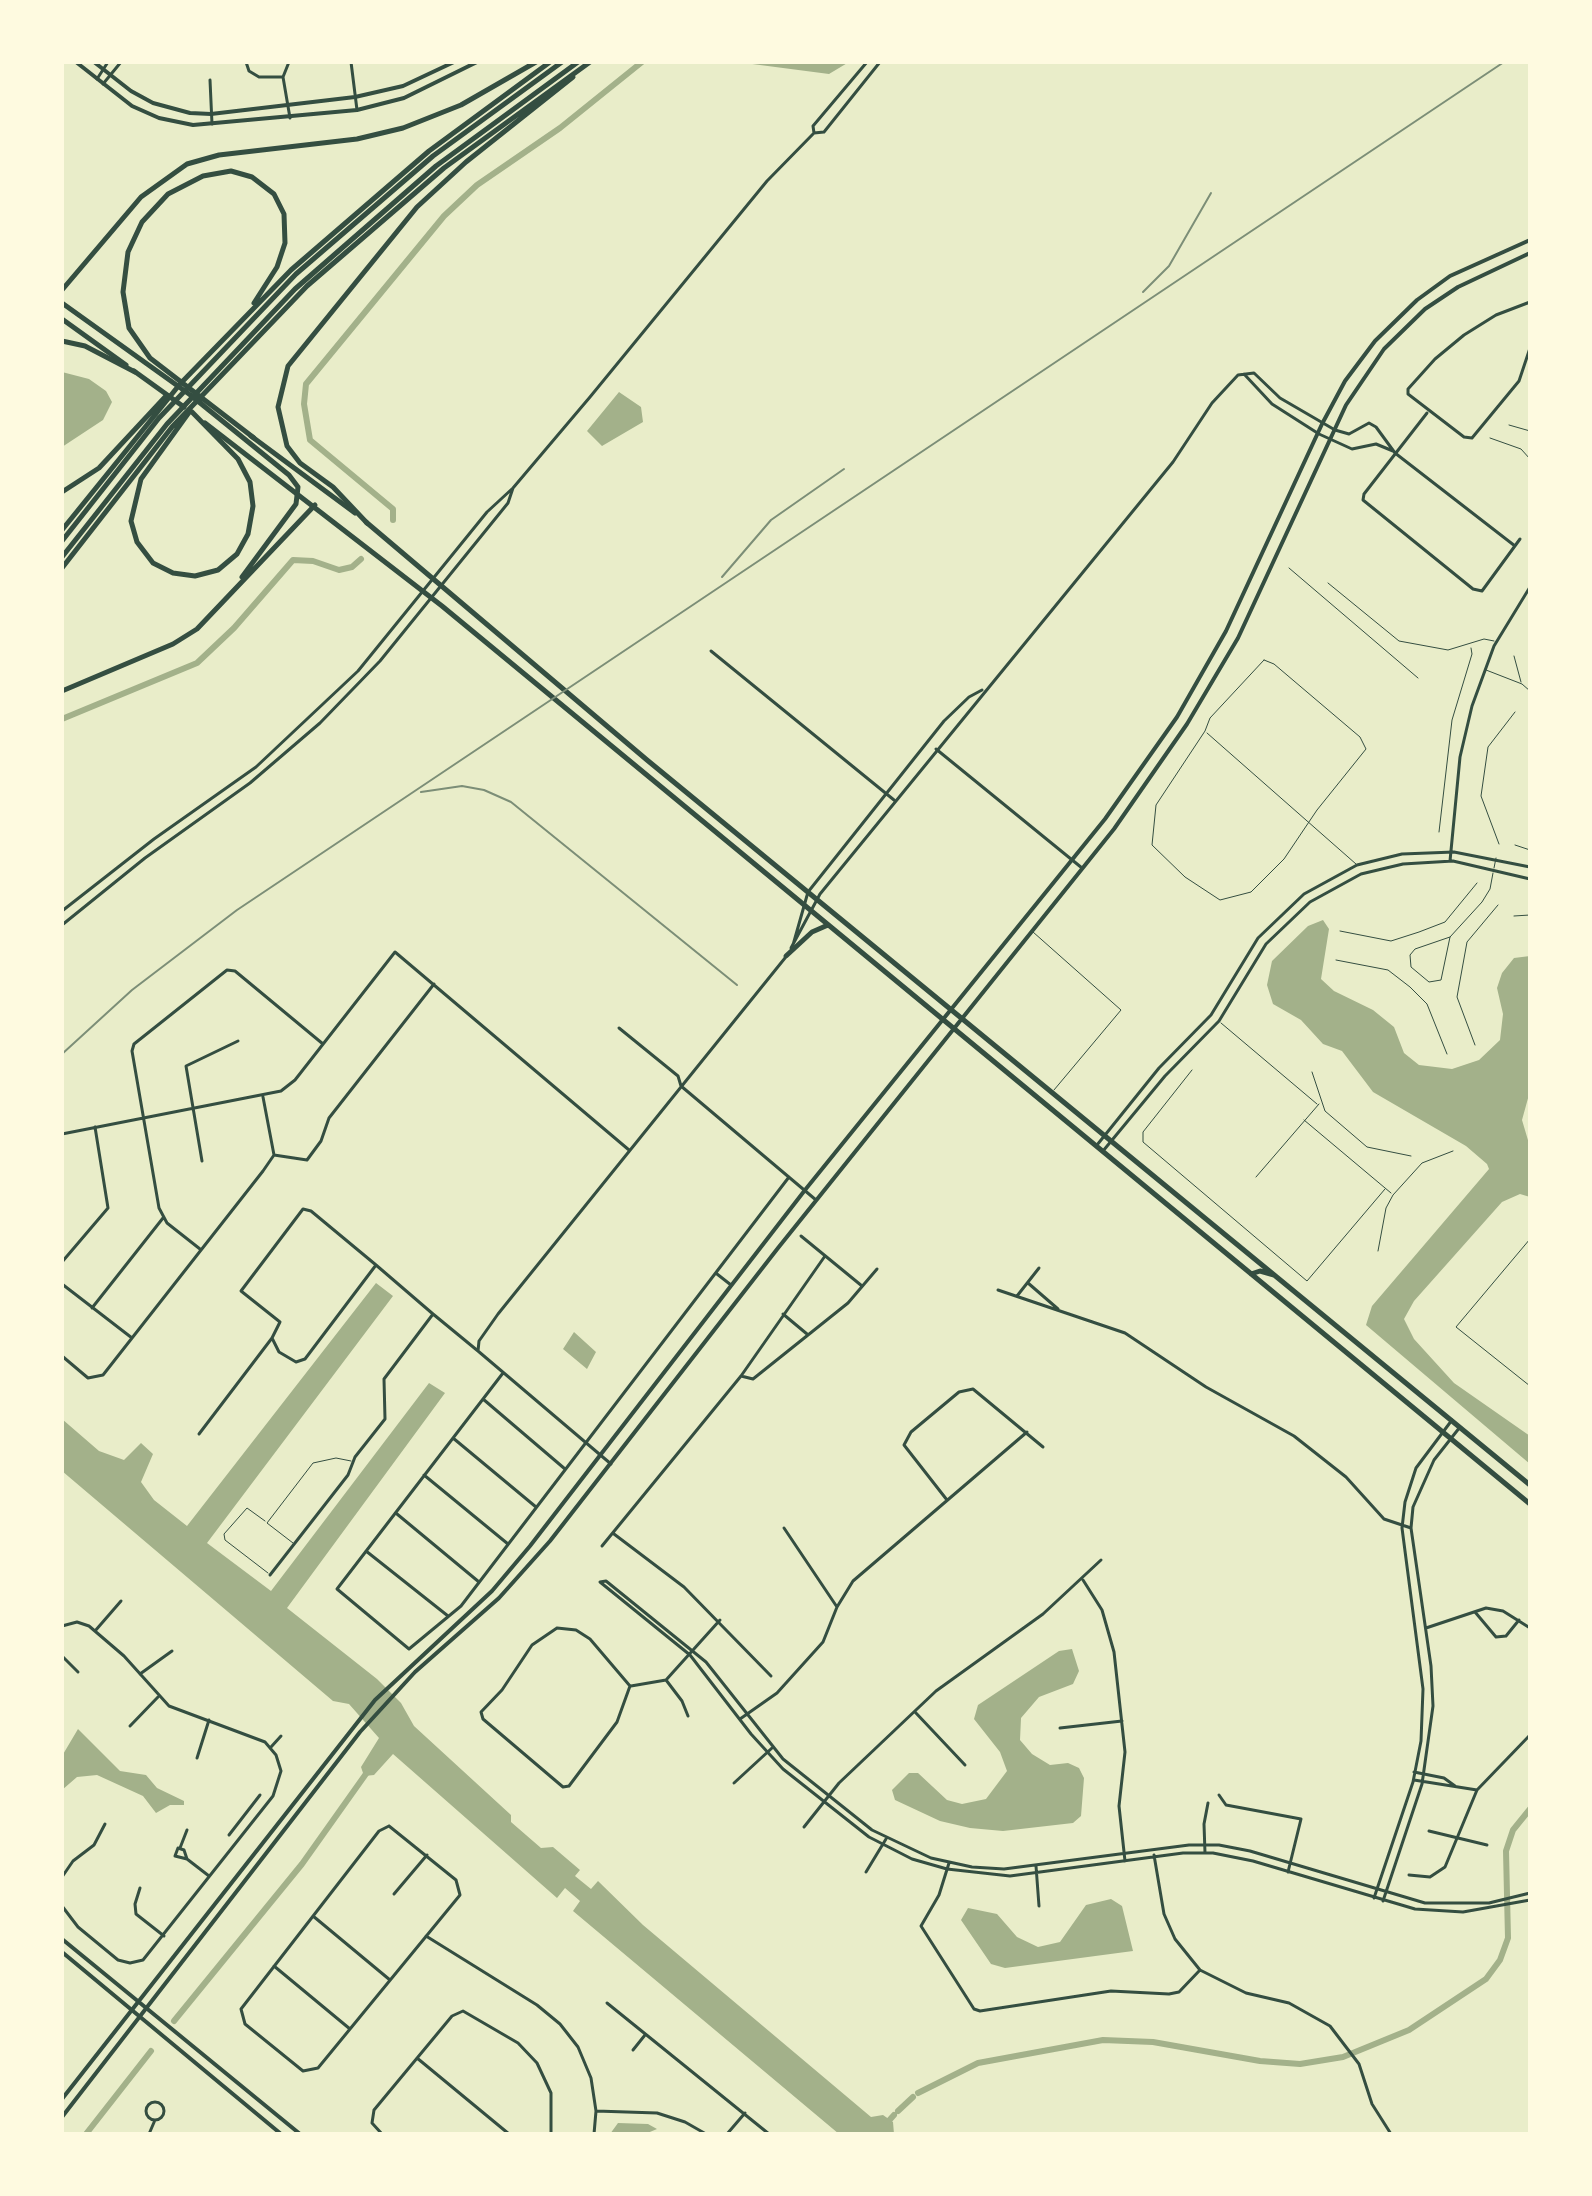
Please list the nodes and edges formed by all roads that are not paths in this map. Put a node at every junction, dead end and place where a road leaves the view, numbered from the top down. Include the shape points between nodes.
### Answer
1 (76, 62) edge
2 (94, 62) edge
3 (108, 62) edge
4 (121, 62) edge
5 (246, 62) edge
6 (289, 62) edge
7 (351, 62) edge
8 (454, 62) edge
9 (477, 62) edge
10 (536, 62) edge
11 (550, 62) edge
12 (562, 62) edge
13 (867, 62) edge
14 (880, 62) edge
15 (584, 63) edge
16 (103, 69) junction
17 (110, 75) junction
18 (283, 77) junction
19 (97, 79) junction
20 (210, 80) dead end
21 (103, 84) junction
22 (355, 97) junction
23 (287, 106) junction
24 (357, 110) junction
25 (211, 114) junction
26 (290, 118) junction
27 (212, 124) junction
28 (814, 133) junction
29 (1530, 240) edge
30 (1530, 253) edge
31 (62, 290) edge
32 (1530, 302) edge
33 (62, 303) edge
34 (247, 313) junction
35 (62, 319) edge
36 (62, 341) edge
37 (1530, 348) edge
38 (196, 371) junction
39 (135, 372) junction
40 (1244, 374) junction
41 (210, 381) junction
42 (196, 397) junction
43 (192, 412) junction
44 (1429, 412) junction
45 (154, 414) junction
46 (1322, 424) junction
47 (1509, 425) dead end
48 (172, 428) junction
49 (1335, 430) junction
50 (1530, 431) edge
51 (1319, 434) junction
52 (1381, 434) junction
53 (254, 438) junction
54 (1490, 438) dead end
55 (1331, 440) junction
56 (1376, 444) junction
57 (1395, 453) junction
58 (1530, 459) edge
59 (513, 488) junction
60 (62, 492) edge
61 (299, 493) junction
62 (315, 505) junction
63 (367, 523) junction
64 (62, 530) edge
65 (1520, 539) dead end
66 (62, 541) edge
67 (1515, 546) junction
68 (62, 557) edge
69 (62, 568) edge
70 (1289, 568) dead end
71 (433, 579) junction
72 (1328, 583) dead end
73 (440, 586) junction
74 (1530, 587) edge
75 (424, 592) junction
76 (431, 598) junction
77 (225, 599) junction
78 (1497, 642) junction
79 (1470, 645) junction
80 (711, 651) dead end
81 (1514, 656) dead end
82 (1486, 670) junction
83 (1418, 678) dead end
84 (1522, 684) junction
85 (985, 689) junction
86 (62, 691) edge
87 (1530, 691) edge
88 (1515, 712) dead end
89 (1205, 731) junction
90 (606, 742) junction
91 (631, 747) junction
92 (936, 749) junction
93 (885, 793) junction
94 (894, 800) junction
95 (697, 817) junction
96 (719, 819) junction
97 (1310, 821) junction
98 (1439, 832) dead end
99 (1499, 844) dead end
100 (1515, 845) dead end
101 (1530, 850) edge
102 (1451, 852) junction
103 (1496, 858) junction
104 (1073, 860) junction
105 (1450, 861) junction
106 (1357, 865) junction
107 (1530, 867) edge
108 (1494, 868) junction
109 (1082, 869) junction
110 (1361, 874) junction
111 (1530, 879) edge
112 (1477, 883) dead end
113 (808, 892) junction
114 (816, 899) junction
115 (803, 904) junction
116 (1498, 905) dead end
117 (62, 911) edge
118 (810, 911) junction
119 (1530, 915) edge
120 (1514, 916) dead end
121 (62, 925) edge
122 (828, 925) junction
123 (1340, 931) dead end
124 (1032, 932) junction
125 (1450, 937) junction
126 (793, 945) junction
127 (786, 956) junction
128 (1336, 960) dead end
129 (434, 984) junction
130 (951, 1009) junction
131 (1211, 1015) junction
132 (962, 1018) junction
133 (942, 1020) junction
134 (1219, 1021) junction
135 (619, 1028) dead end
136 (953, 1029) junction
137 (238, 1041) dead end
138 (323, 1044) junction
139 (1475, 1045) dead end
140 (1447, 1054) dead end
141 (1192, 1070) dead end
142 (1312, 1072) dead end
143 (681, 1086) junction
144 (1052, 1092) junction
145 (263, 1097) junction
146 (1322, 1103) junction
147 (1317, 1104) junction
148 (191, 1110) junction
149 (142, 1118) junction
150 (1304, 1120) junction
151 (95, 1127) junction
152 (62, 1134) edge
153 (1104, 1135) junction
154 (1112, 1141) junction
155 (1096, 1146) junction
156 (629, 1150) junction
157 (1453, 1151) dead end
158 (1103, 1152) junction
159 (274, 1155) junction
160 (1411, 1156) dead end
161 (202, 1161) dead end
162 (789, 1177) junction
163 (1256, 1177) dead end
164 (1385, 1189) junction
165 (805, 1190) junction
166 (1393, 1195) junction
167 (816, 1200) junction
168 (163, 1218) junction
169 (801, 1236) dead end
170 (1530, 1239) edge
171 (200, 1249) junction
172 (1378, 1251) dead end
173 (825, 1256) junction
174 (1258, 1261) junction
175 (62, 1262) edge
176 (1239, 1264) junction
177 (376, 1265) junction
178 (1039, 1268) dead end
179 (877, 1269) dead end
180 (717, 1274) junction
181 (1251, 1274) junction
182 (1275, 1275) junction
183 (1028, 1283) junction
184 (62, 1284) edge
185 (731, 1285) junction
186 (862, 1286) junction
187 (998, 1290) dead end
188 (1017, 1296) junction
189 (92, 1308) junction
190 (1061, 1311) junction
191 (433, 1314) junction
192 (783, 1314) junction
193 (807, 1334) junction
194 (132, 1338) junction
195 (272, 1338) junction
196 (478, 1351) junction
197 (62, 1356) edge
198 (503, 1373) junction
199 (741, 1376) junction
200 (1530, 1386) edge
201 (483, 1399) junction
202 (1452, 1420) junction
203 (1460, 1427) junction
204 (1442, 1430) junction
205 (1027, 1432) junction
206 (199, 1434) dead end
207 (453, 1438) junction
208 (1451, 1438) junction
209 (586, 1443) junction
210 (1043, 1447) dead end
211 (600, 1455) junction
212 (353, 1462) junction
213 (611, 1464) junction
214 (566, 1470) junction
215 (424, 1475) junction
216 (1530, 1485) edge
217 (947, 1500) junction
218 (1530, 1504) edge
219 (537, 1508) junction
220 (397, 1514) junction
221 (267, 1523) junction
222 (784, 1528) dead end
223 (1402, 1528) junction
224 (1411, 1528) junction
225 (613, 1533) junction
226 (295, 1544) junction
227 (508, 1544) junction
228 (602, 1546) dead end
229 (366, 1551) junction
230 (1101, 1560) dead end
231 (270, 1575) joint
232 (1083, 1580) junction
233 (479, 1582) junction
234 (121, 1601) dead end
235 (837, 1607) junction
236 (1475, 1612) junction
237 (449, 1617) junction
238 (720, 1620) junction
239 (1519, 1620) junction
240 (62, 1626) edge
241 (1426, 1628) junction
242 (1530, 1628) edge
243 (95, 1631) junction
244 (693, 1650) junction
245 (172, 1651) dead end
246 (690, 1655) junction
247 (62, 1656) edge
248 (78, 1672) dead end
249 (140, 1674) junction
250 (771, 1676) dead end
251 (666, 1680) junction
252 (630, 1686) junction
253 (158, 1697) junction
254 (915, 1711) junction
255 (746, 1714) junction
256 (688, 1716) dead end
257 (740, 1719) junction
258 (209, 1720) junction
259 (1122, 1721) junction
260 (130, 1726) dead end
261 (1060, 1728) dead end
262 (1530, 1735) edge
263 (281, 1736) dead end
264 (271, 1747) junction
265 (772, 1748) junction
266 (766, 1753) junction
267 (197, 1758) dead end
268 (965, 1765) dead end
269 (1414, 1772) junction
270 (1424, 1773) junction
271 (1413, 1780) junction
272 (1422, 1781) junction
273 (734, 1783) dead end
274 (1455, 1786) junction
275 (1477, 1790) junction
276 (260, 1795) dead end
277 (1219, 1795) dead end
278 (829, 1797) junction
279 (825, 1802) junction
280 (1208, 1803) dead end
281 (254, 1804) junction
282 (262, 1810) junction
283 (105, 1824) dead end
284 (804, 1827) dead end
285 (187, 1830) dead end
286 (1429, 1831) dead end
287 (229, 1835) dead end
288 (1458, 1838) junction
289 (886, 1839) junction
290 (882, 1844) junction
291 (1204, 1845) junction
292 (1487, 1845) dead end
293 (180, 1848) junction
294 (1153, 1850) junction
295 (1205, 1853) junction
296 (1124, 1854) junction
297 (427, 1855) junction
298 (1154, 1857) junction
299 (187, 1859) junction
300 (1125, 1861) junction
301 (949, 1863) junction
302 (1291, 1864) junction
303 (1036, 1866) junction
304 (947, 1869) junction
305 (866, 1872) dead end
306 (1288, 1872) junction
307 (1037, 1873) junction
308 (1409, 1875) dead end
309 (210, 1876) junction
310 (62, 1877) edge
311 (140, 1888) dead end
312 (1376, 1891) junction
313 (1530, 1893) edge
314 (394, 1894) dead end
315 (1386, 1894) junction
316 (1373, 1899) junction
317 (1530, 1900) edge
318 (1382, 1902) junction
319 (1425, 1903) junction
320 (62, 1906) edge
321 (1039, 1906) dead end
322 (1425, 1911) junction
323 (313, 1916) junction
324 (164, 1936) junction
325 (426, 1936) junction
326 (62, 1939) edge
327 (62, 1952) edge
328 (274, 1966) junction
329 (1200, 1970) junction
330 (390, 1980) junction
331 (137, 2000) junction
332 (607, 2003) dead end
333 (147, 2008) junction
334 (131, 2010) junction
335 (140, 2017) junction
336 (350, 2029) junction
337 (645, 2035) junction
338 (633, 2050) dead end
339 (417, 2058) junction
340 (62, 2099) edge
341 (596, 2111) junction
342 (745, 2113) junction
343 (62, 2117) edge
344 (155, 2120) junction
345 (1388, 2133) edge
346 (149, 2134) edge
347 (281, 2134) edge
348 (300, 2134) edge
349 (382, 2134) edge
350 (509, 2134) edge
351 (551, 2134) edge
352 (594, 2134) edge
353 (706, 2134) edge
354 (727, 2134) edge
355 (769, 2134) edge

1 - 19 street
2 - 16 street
3 - 16 street
4 - 17 street
5 - 18 street via 259,77
6 - 18 street
7 - 22 street
8 - 22 street via 403,86
9 - 24 street via 404,98
10 - 31 main road via 461,105 403,128 357,139 219,155 180,168 141,197
11 - 34 main road via 389,183
12 - 38 main road via 363,214
13 - 28 street via 813,126
14 - 28 street via 824,132
15 - 41 main road via 374,225
15 - 63 main road via 561,90 428,195 288,366 278,401 285,441 300,463 333,487
16 - 17 street
16 - 19 street
17 - 21 street
17 - 25 street via 153,103
18 - 23 street
19 - 21 street
20 - 25 street
21 - 27 street via 159,118
22 - 23 street
22 - 24 street
23 - 25 street
23 - 26 street
24 - 26 street
25 - 27 street
26 - 27 street
28 - 59 street via 767,181
29 - 46 street via 1450,276 1393,321 1345,381
30 - 49 street via 1458,287 1413,320 1365,375
32 - 44 street via 1496,315 1435,359 1408,389
33 - 42 main road
34 - 38 main road
34 - 53 main road via 280,261 284,214 274,194 252,177 231,171 203,176 168,194 139,227 124,268 124,307 131,332 146,355
35 - 39 main road
36 - 39 main road via 85,346
37 - 44 street via 1519,381 1472,438
38 - 45 main road
38 - 45 main road
39 - 43 main road
40 - 46 street via 1254,373 1280,398
40 - 51 street via 1272,404
40 - 85 street via 1212,403 1180,453
41 - 42 main road
41 - 48 main road
42 - 48 main road
42 - 53 main road
42 - 61 main road via 289,475
43 - 48 main road via 238,459 250,482 253,506 248,534 237,554 218,570 195,576 153,563 137,542 131,521 141,479
43 - 61 main road
44 - 57 street
45 - 60 main road via 99,468
45 - 64 main road
45 - 66 main road
46 - 49 street
46 - 51 street
47 - 50 lane
48 - 68 main road
48 - 69 main road
49 - 52 street via 1355,433 1369,423
49 - 55 street
51 - 55 street
51 - 104 street via 1219,645 1142,768
52 - 56 street
52 - 57 street
53 - 63 main road
54 - 58 lane via 1521,449
55 - 56 street via 1352,449
55 - 109 street via 1238,638 1153,776
56 - 57 street
57 - 67 street
57 - 67 street via 1363,500 1473,589 1482,591
59 - 71 street
59 - 73 street via 508,503
61 - 62 main road
61 - 77 main road
62 - 75 main road
62 - 77 main road
63 - 71 main road
65 - 67 street
70 - 83 lane
71 - 73 main road
71 - 75 street
72 - 79 lane via 1399,641 1448,650
73 - 76 street
73 - 91 main road
74 - 78 street
75 - 76 main road
75 - 117 street via 358,671 272,753
76 - 90 main road
76 - 121 street via 365,677 283,756
77 - 86 main road via 179,641
78 - 79 lane via 1484,639
78 - 82 street
79 - 98 lane via 1472,654 1452,720
80 - 93 street
81 - 84 lane
82 - 84 lane
82 - 102 street via 1464,735
84 - 87 lane
85 - 92 street
85 - 93 street via 944,721
88 - 99 lane via 1488,747 1481,796
89 - 97 lane
89 - 97 lane via 1210,718 1264,660 1360,737 1366,746 1363,756
89 - 97 lane via 1156,805 1152,845 1185,877 1220,900 1251,892 1284,859
90 - 91 main road via 617,740
90 - 95 main road
91 - 96 main road
92 - 94 street
92 - 104 street
93 - 94 street
93 - 113 street
94 - 114 street
95 - 96 main road
95 - 115 main road
96 - 113 main road
97 - 106 lane
100 - 101 lane
102 - 103 street
102 - 105 street
102 - 106 street via 1402,854
103 - 107 street
103 - 108 lane
104 - 109 street
104 - 130 street
105 - 108 street
105 - 110 street
106 - 110 lane
106 - 131 street via 1304,894 1275,919
108 - 111 street
108 - 125 lane via 1490,889
109 - 124 street
110 - 134 street via 1310,902 1282,926
112 - 123 lane via 1445,922 1419,932 1391,941
113 - 114 main road
113 - 115 street
114 - 118 street
114 - 130 main road
115 - 118 main road
115 - 126 street
116 - 139 lane via 1467,942 1457,997
118 - 122 main road
118 - 126 street
119 - 120 lane
122 - 127 main road
122 - 133 main road
124 - 132 street
124 - 144 lane via 1121,1010
125 - 125 lane via 1444,975 1429,982 1411,967 1410,955
126 - 127 street
127 - 143 street
128 - 140 lane via 1388,970 1410,987 1427,1004
129 - 138 street via 395,952
129 - 156 street
129 - 159 street via 329,1118 307,1160
130 - 132 main road
130 - 133 street
131 - 134 lane
131 - 153 street
132 - 136 street
132 - 144 main road
133 - 136 main road
133 - 165 street
134 - 147 lane
134 - 154 street
135 - 143 street via 678,1076
136 - 155 main road
136 - 167 street
137 - 148 street via 186,1066
138 - 145 street via 295,1080
138 - 149 street via 235,971 227,970 134,1044
141 - 164 lane via 1143,1132 1143,1142 1307,1281
142 - 146 lane
143 - 156 street
143 - 162 street
144 - 153 main road
145 - 148 street
145 - 159 street
146 - 147 lane
146 - 160 lane via 1367,1147
147 - 150 lane
148 - 149 street
148 - 161 street
149 - 151 street
149 - 168 street
150 - 163 lane
150 - 164 lane
151 - 152 street
151 - 175 street via 108,1208
153 - 154 main road
153 - 155 street
154 - 158 street
154 - 174 main road
155 - 158 main road
156 - 196 street via 498,1314
157 - 166 lane via 1422,1163
158 - 176 main road
159 - 171 street
162 - 165 street
162 - 180 street
164 - 166 lane
165 - 167 street
165 - 185 street
166 - 172 lane
167 - 213 street
168 - 171 street
168 - 189 street
169 - 173 street
170 - 200 lane via 1456,1327
171 - 194 street
173 - 186 street
173 - 192 street
174 - 176 main road
174 - 182 main road
176 - 181 main road
177 - 191 street
177 - 195 street via 305,1359 289,1359
177 - 195 street via 303,1209 241,1291 280,1322
178 - 183 street
179 - 186 street
180 - 185 street
180 - 209 street
181 - 182 main road
181 - 204 main road
182 - 202 main road
183 - 188 street
183 - 190 street
184 - 189 street
185 - 211 street
186 - 193 street
187 - 188 street
188 - 190 street
189 - 194 street
190 - 223 street via 1125,1333 1294,1436 1346,1477 1384,1519
191 - 196 street
191 - 212 street via 384,1379 385,1419
192 - 193 street
192 - 199 street
193 - 199 street via 753,1379
194 - 197 street via 103,1375 93,1379
195 - 206 street
196 - 198 street
198 - 201 street
198 - 209 street
199 - 225 street
201 - 207 street
201 - 214 street
202 - 203 main road
202 - 204 street
203 - 208 street
203 - 216 main road
204 - 208 main road
204 - 223 street via 1410,1481
205 - 210 street
205 - 217 street
205 - 217 street via 973,1389 959,1392 905,1440 907,1450
207 - 215 street
207 - 219 street
208 - 218 main road
208 - 224 street via 1417,1490
209 - 211 street
209 - 214 street
211 - 213 street
211 - 331 street via 492,1591 389,1685 354,1726
212 - 221 lane via 336,1458 313,1463
212 - 226 street
213 - 333 street via 525,1571 360,1732
214 - 219 street
215 - 220 street
215 - 227 street
217 - 235 street via 853,1581
219 - 227 street
220 - 229 street
220 - 233 street
221 - 226 lane
221 - 231 lane via 247,1508 224,1534
222 - 235 street
223 - 224 street
223 - 269 street via 1423,1689
224 - 241 street
225 - 228 street
225 - 238 street
226 - 231 street
227 - 233 street
229 - 237 street
229 - 237 street via 337,1589 409,1649
230 - 232 street
232 - 254 street
232 - 259 street via 1110,1628
233 - 237 street
234 - 243 street
235 - 255 street via 823,1642 777,1693
236 - 239 street via 1503,1611
236 - 239 street via 1496,1637 1506,1636
236 - 241 street
238 - 244 street
238 - 250 street
239 - 242 street
240 - 243 street via 77,1622
241 - 270 street via 1433,1706
243 - 249 street
244 - 246 street
244 - 246 street via 600,1580 602,1587
244 - 255 street
245 - 249 street
246 - 251 street
246 - 257 street
247 - 248 street
249 - 253 street
251 - 252 street
251 - 256 street
252 - 252 street via 617,1722 569,1786 552,1780 481,1712 532,1645 557,1628 576,1630 590,1639
253 - 258 street
253 - 260 street
254 - 268 street
254 - 278 street
255 - 257 street
255 - 265 street
257 - 266 street
258 - 264 street
258 - 267 street
259 - 261 street
259 - 296 street via 1119,1806
262 - 275 street
263 - 264 street
264 - 282 street via 280,1763 280,1780
265 - 266 street
265 - 278 street
266 - 273 street
266 - 279 street
269 - 270 street
269 - 271 street
270 - 272 street
270 - 274 street
271 - 272 street
271 - 312 street
272 - 274 street
272 - 315 street
274 - 275 street
275 - 288 street
276 - 281 street
277 - 302 street via 1224,1805 1301,1819
278 - 279 street
278 - 289 street
279 - 284 street
279 - 290 street
280 - 291 street
281 - 282 street
281 - 287 street
282 - 309 street
283 - 310 street via 94,1845
285 - 293 street
286 - 288 street
288 - 292 street
288 - 308 street via 1439,1873
289 - 290 street
289 - 301 street
290 - 304 street
290 - 305 street
291 - 294 street
291 - 295 street
291 - 302 street via 1233,1847
293 - 299 street
293 - 299 street via 175,1856
294 - 296 street
294 - 298 street
295 - 298 street
295 - 306 street
296 - 300 street
296 - 303 street
297 - 314 street
297 - 323 street via 397,1829 382,1828
297 - 325 street via 461,1891
298 - 300 street
298 - 329 street via 1164,1914 1175,1939
299 - 309 street
300 - 307 street
301 - 303 street via 1004,1869
301 - 304 street
302 - 306 street
302 - 312 street
303 - 307 street
304 - 307 street
304 - 329 street via 921,1926 974,2009 1111,1991 1169,1994 1179,1992
306 - 316 street
307 - 321 street
309 - 324 street
311 - 324 street via 136,1914
312 - 315 street
312 - 316 street
313 - 319 street via 1489,1903
315 - 318 street
315 - 319 street
316 - 318 street
317 - 322 street via 1489,1909
318 - 322 street
319 - 322 street
320 - 324 street via 78,1927 122,1962 143,1960
323 - 328 street
323 - 330 street
325 - 330 street
325 - 341 street via 560,2024 586,2064
326 - 331 street
327 - 334 street
328 - 336 street
328 - 336 street via 241,2009 242,2020 256,2033 307,2072 318,2068
329 - 345 street via 1246,1993 1314,2014 1347,2043
330 - 336 street
331 - 333 street
331 - 334 street
332 - 337 street
333 - 335 street
333 - 348 street
334 - 335 street
334 - 340 street
335 - 343 street
335 - 347 street
337 - 338 street
337 - 342 street
339 - 349 street via 372,2114
339 - 350 street
339 - 351 street via 452,2016 467,2012 518,2043 537,2063 551,2093
341 - 352 street
341 - 353 street via 657,2113
342 - 354 street
342 - 355 street
344 - 344 street via 164,2113 156,2102 146,2110
344 - 346 street

